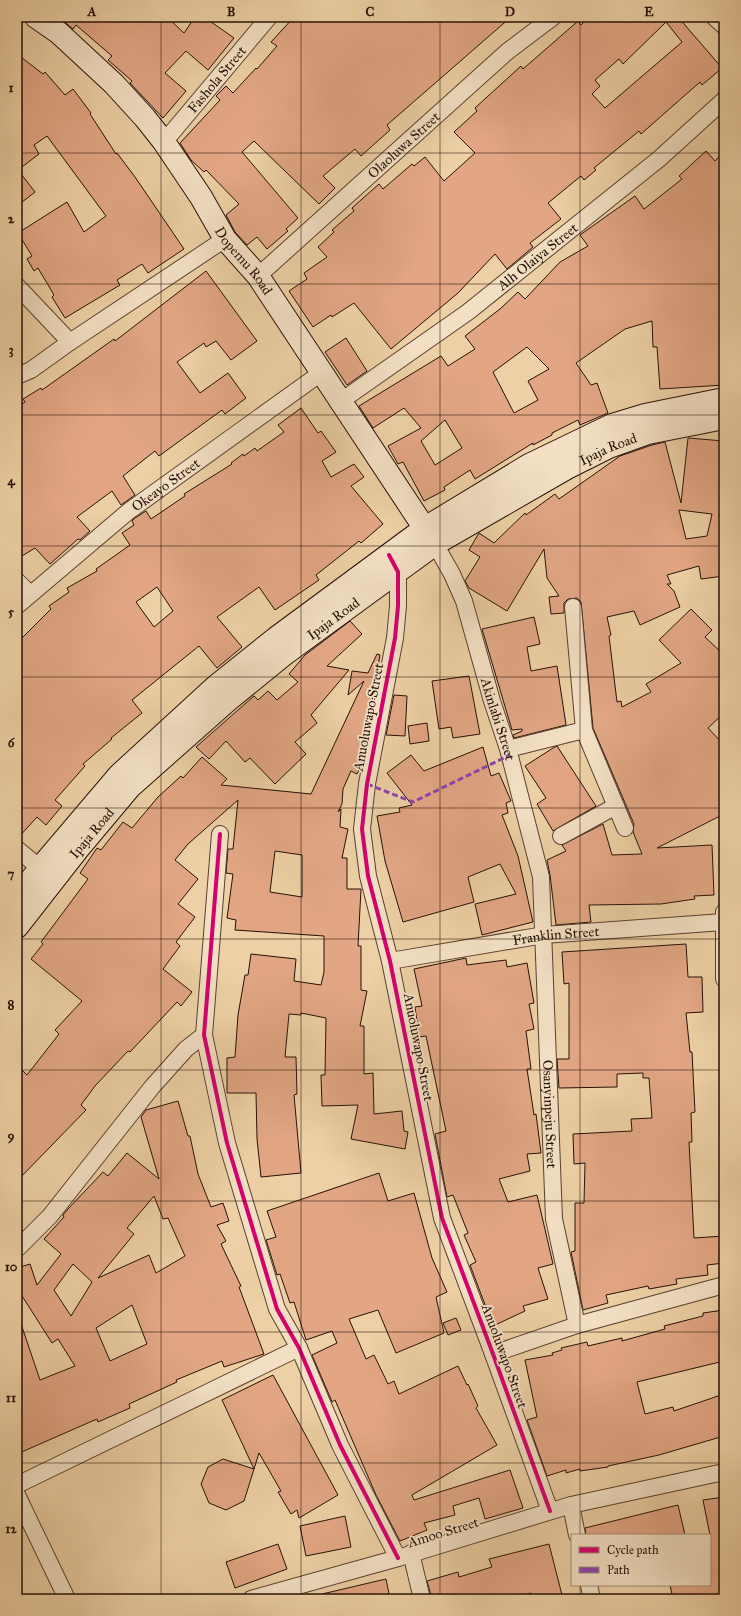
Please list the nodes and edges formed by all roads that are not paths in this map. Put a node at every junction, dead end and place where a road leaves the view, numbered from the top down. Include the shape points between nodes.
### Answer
1 (36, 17) edge
2 (269, 17) edge
3 (553, 17) edge
4 (714, 17) edge
5 (724, 26) edge
6 (724, 100) edge
7 (164, 142) junction
8 (225, 239) junction
9 (258, 276) junction
10 (17, 286) edge
11 (70, 342) junction
12 (321, 373) junction
13 (17, 376) edge
14 (724, 399) edge
15 (341, 401) junction
16 (724, 418) edge
17 (430, 536) junction
18 (393, 563) junction
19 (17, 581) edge
20 (30, 594) junction
21 (17, 606) edge
22 (573, 607) dead end
23 (584, 730) junction
24 (508, 748) junction
25 (616, 806) junction
26 (625, 828) dead end
27 (220, 834) dead end
28 (561, 836) dead end
29 (17, 849) edge
30 (40, 868) junction
31 (17, 898) edge
32 (543, 901) joint
33 (723, 916) edge
34 (17, 927) edge
35 (544, 935) junction
36 (390, 961) junction
37 (724, 978) edge
38 (204, 1035) junction
39 (17, 1249) edge
40 (724, 1284) edge
41 (577, 1325) junction
42 (299, 1348) junction
43 (494, 1354) junction
44 (724, 1472) edge
45 (17, 1485) edge
46 (17, 1495) edge
47 (571, 1505) junction
48 (550, 1511) junction
49 (577, 1534) edge
50 (404, 1556) junction
51 (589, 1586) edge
52 (67, 1599) edge
53 (251, 1599) edge
54 (422, 1599) edge
55 (592, 1599) edge

1 - 7 main road, Dopemu Road via 59,33 114,84
2 - 7 street, Fashola Street
3 - 9 street, Olaoluwa Street via 508,51
4 - 5 street
6 - 15 street, Alh Olaiya Street via 659,159 468,312
7 - 8 main road, Dopemu Road via 201,197
8 - 9 main road, Dopemu Road
8 - 11 street
9 - 12 main road, Dopemu Road
10 - 11 street
11 - 13 street via 31,370
12 - 15 main road, Dopemu Road
12 - 20 street, Okeayo Street via 129,511
14 - 17 main road, Ipaja Road via 644,415 612,425 529,465
15 - 17 main road, Dopemu Road
16 - 17 main road, Ipaja Road via 648,433 610,447
17 - 18 main road, Ipaja Road
17 - 24 street, Akinlabi Street via 464,601
18 - 30 main road, Ipaja Road via 276,638 216,686 119,775
18 - 34 main road, Ipaja Road via 227,701 130,787
18 - 36 street, Anuoluwapo Street via 398,606 395,638 367,784 362,829 368,876
19 - 20 street
20 - 21 street, Okeayo Street
22 - 23 street
23 - 24 street
23 - 25 street
24 - 32 street, Akinlabi Street via 541,877
25 - 26 street
25 - 28 street
27 - 38 street
29 - 30 street
30 - 31 main road, Ipaja Road
32 - 35 street, Osanyinpeju Street
33 - 35 street, Franklin Street
33 - 37 street
35 - 36 street, Franklin Street
35 - 41 street, Osanyinpeju Street via 548,1108 554,1219
36 - 43 street, Anuoluwapo Street via 442,1218
38 - 39 street via 186,1048 50,1216
38 - 42 street via 227,1143 277,1309
40 - 41 street
41 - 43 street
42 - 45 street
42 - 50 street via 340,1445
43 - 48 street, Anuoluwapo Street
44 - 47 street, Amoo Street
46 - 52 street
47 - 48 street, Amoo Street
47 - 49 street
48 - 50 street, Amoo Street
50 - 53 street, Amoo Street
50 - 54 street
51 - 55 street

